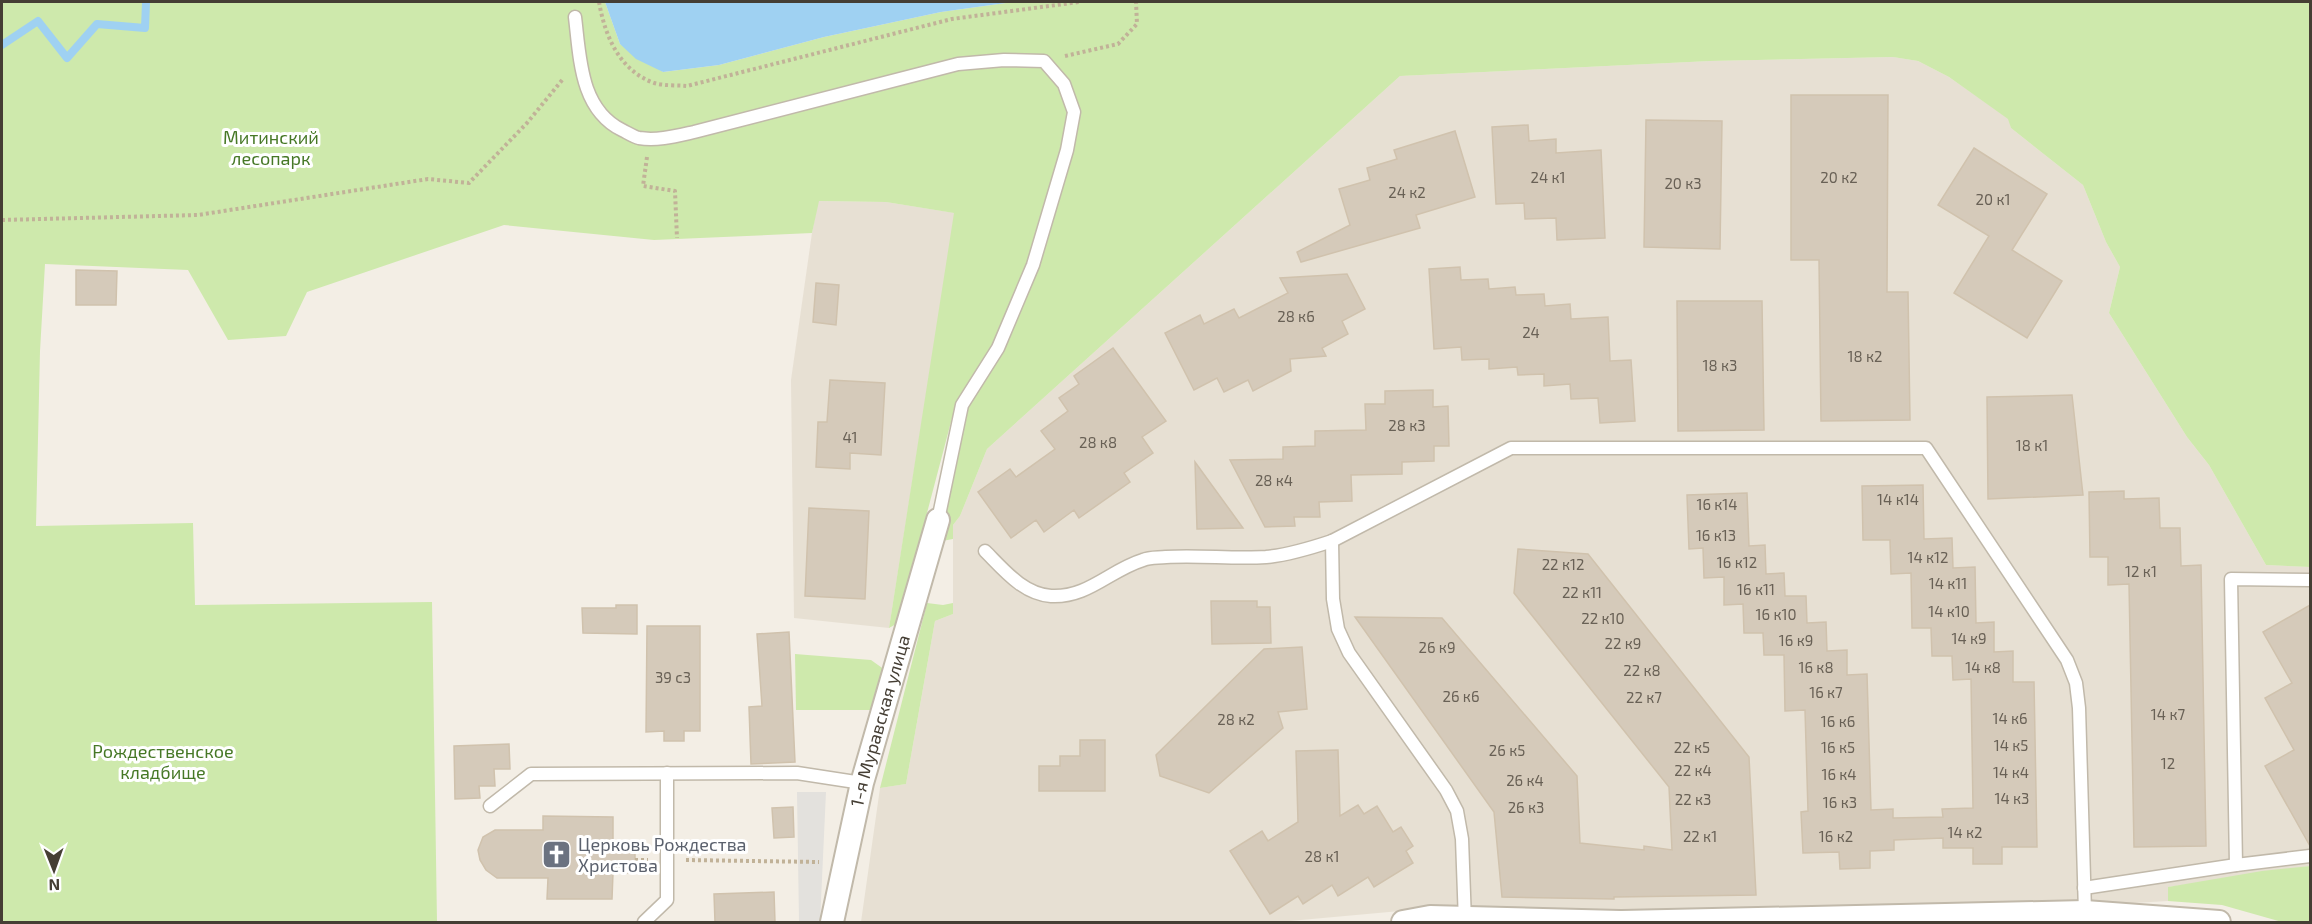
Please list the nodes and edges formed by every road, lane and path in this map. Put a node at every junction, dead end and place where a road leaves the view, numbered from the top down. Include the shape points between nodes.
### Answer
1 (599, 2) edge
2 (1079, 2) edge
3 (1136, 2) edge
4 (575, 17) dead end
5 (580, 58) junction
6 (1044, 61) junction
7 (649, 138) junction
8 (2, 220) edge
9 (677, 238) dead end
10 (938, 520) joint
11 (1332, 541) junction
12 (985, 551) dead end
13 (2310, 580) edge
14 (667, 773) junction
15 (862, 783) junction
16 (490, 806) dead end
17 (2310, 856) edge
18 (635, 860) dead end
19 (667, 860) junction
20 (844, 862) junction
21 (2236, 865) junction
22 (2084, 888) junction
23 (2085, 912) junction
24 (1925, 919) edge
25 (1465, 920) edge
26 (644, 922) edge
27 (832, 922) edge
28 (1402, 922) edge
29 (1621, 922) edge
30 (1705, 922) edge
31 (2219, 922) edge

1 - 2 path via 611,45 633,71 656,83 687,86 952,19
3 - 6 path via 1137,24 1118,44
4 - 5 lane
5 - 7 lane via 586,91 598,111 614,126 638,138
5 - 8 path via 527,123 469,183 428,179 198,215
6 - 7 lane via 958,64 694,132
6 - 10 lane via 1064,84 1074,112 1067,150 1033,265 998,348 962,405
7 - 9 path via 643,186 675,191
10 - 15 street, 1-я Муравская улица
11 - 12 lane via 1301,552 1267,557 1144,559 1090,588 1062,596 1049,596 1021,586
11 - 22 lane via 1511,448 1926,448 2067,660 2076,682
11 - 25 lane via 1333,599 1338,629 1349,653 1457,811
13 - 21 lane via 2231,579
14 - 15 lane via 797,773
14 - 16 lane via 531,774
14 - 19 lane
15 - 20 street, 1-я Муравская улица
17 - 21 lane
18 - 19 path
19 - 20 path
19 - 26 lane via 666,900
20 - 27 street, 1-я Муравская улица
21 - 22 lane
22 - 23 lane
23 - 24 street
23 - 31 street
24 - 30 street
25 - 28 street via 1430,917
25 - 29 street
29 - 30 street

